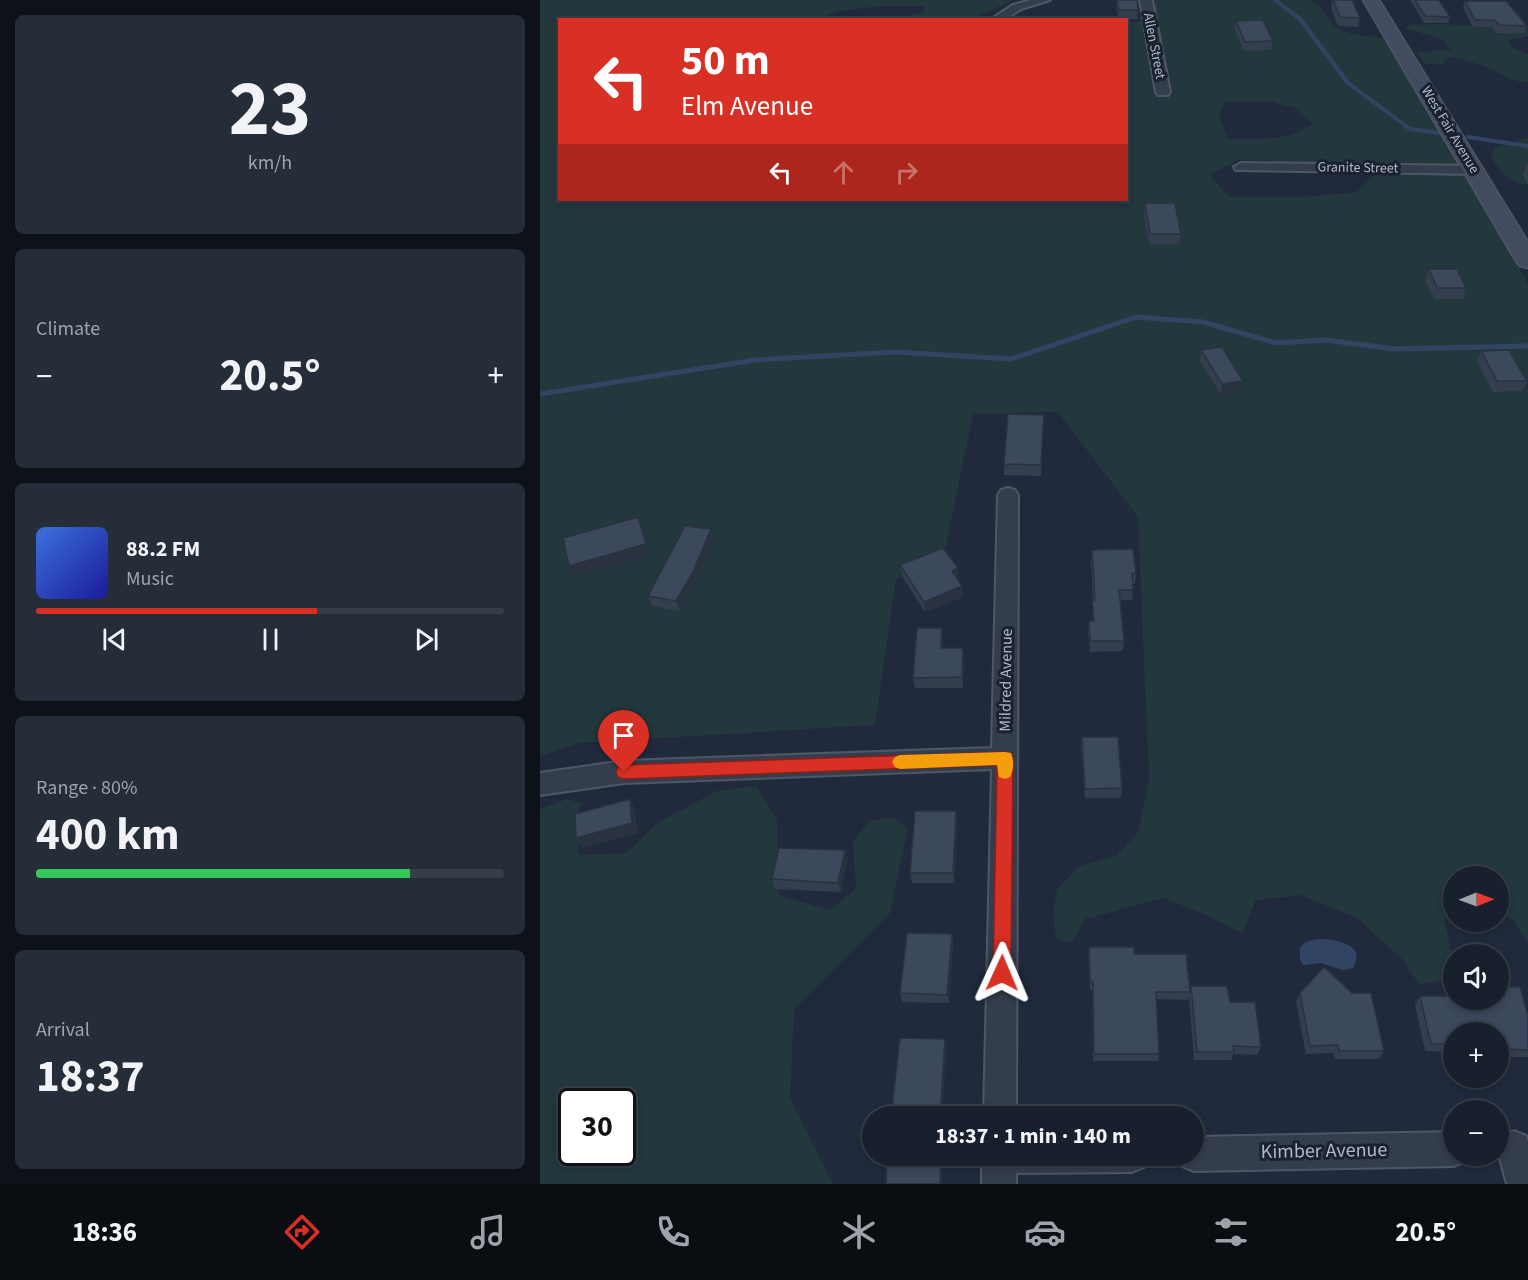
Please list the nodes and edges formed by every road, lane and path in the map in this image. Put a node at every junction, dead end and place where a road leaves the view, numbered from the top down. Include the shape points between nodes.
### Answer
1 (1044, 0) edge
2 (1146, 0) edge
3 (1371, 0) edge
4 (998, 18) edge
5 (1163, 92) dead end
6 (1241, 167) dead end
7 (1475, 170) junction
8 (1528, 261) edge
9 (1008, 495) dead end
10 (1005, 758) junction
11 (540, 784) edge
12 (1000, 1106) edge
13 (1514, 1148) edge
14 (1443, 1149) edge
15 (1204, 1154) edge
16 (1524, 1184) edge

1 - 4 street via 1017,7
2 - 5 street, Allen Street
3 - 7 street, West Fair Avenue
6 - 7 street, Granite Street
7 - 8 street, West Fair Avenue
9 - 10 street, Mildred Avenue
10 - 11 street via 624,772
10 - 12 street, Mildred Avenue
13 - 16 street
14 - 15 street, Kimber Avenue

